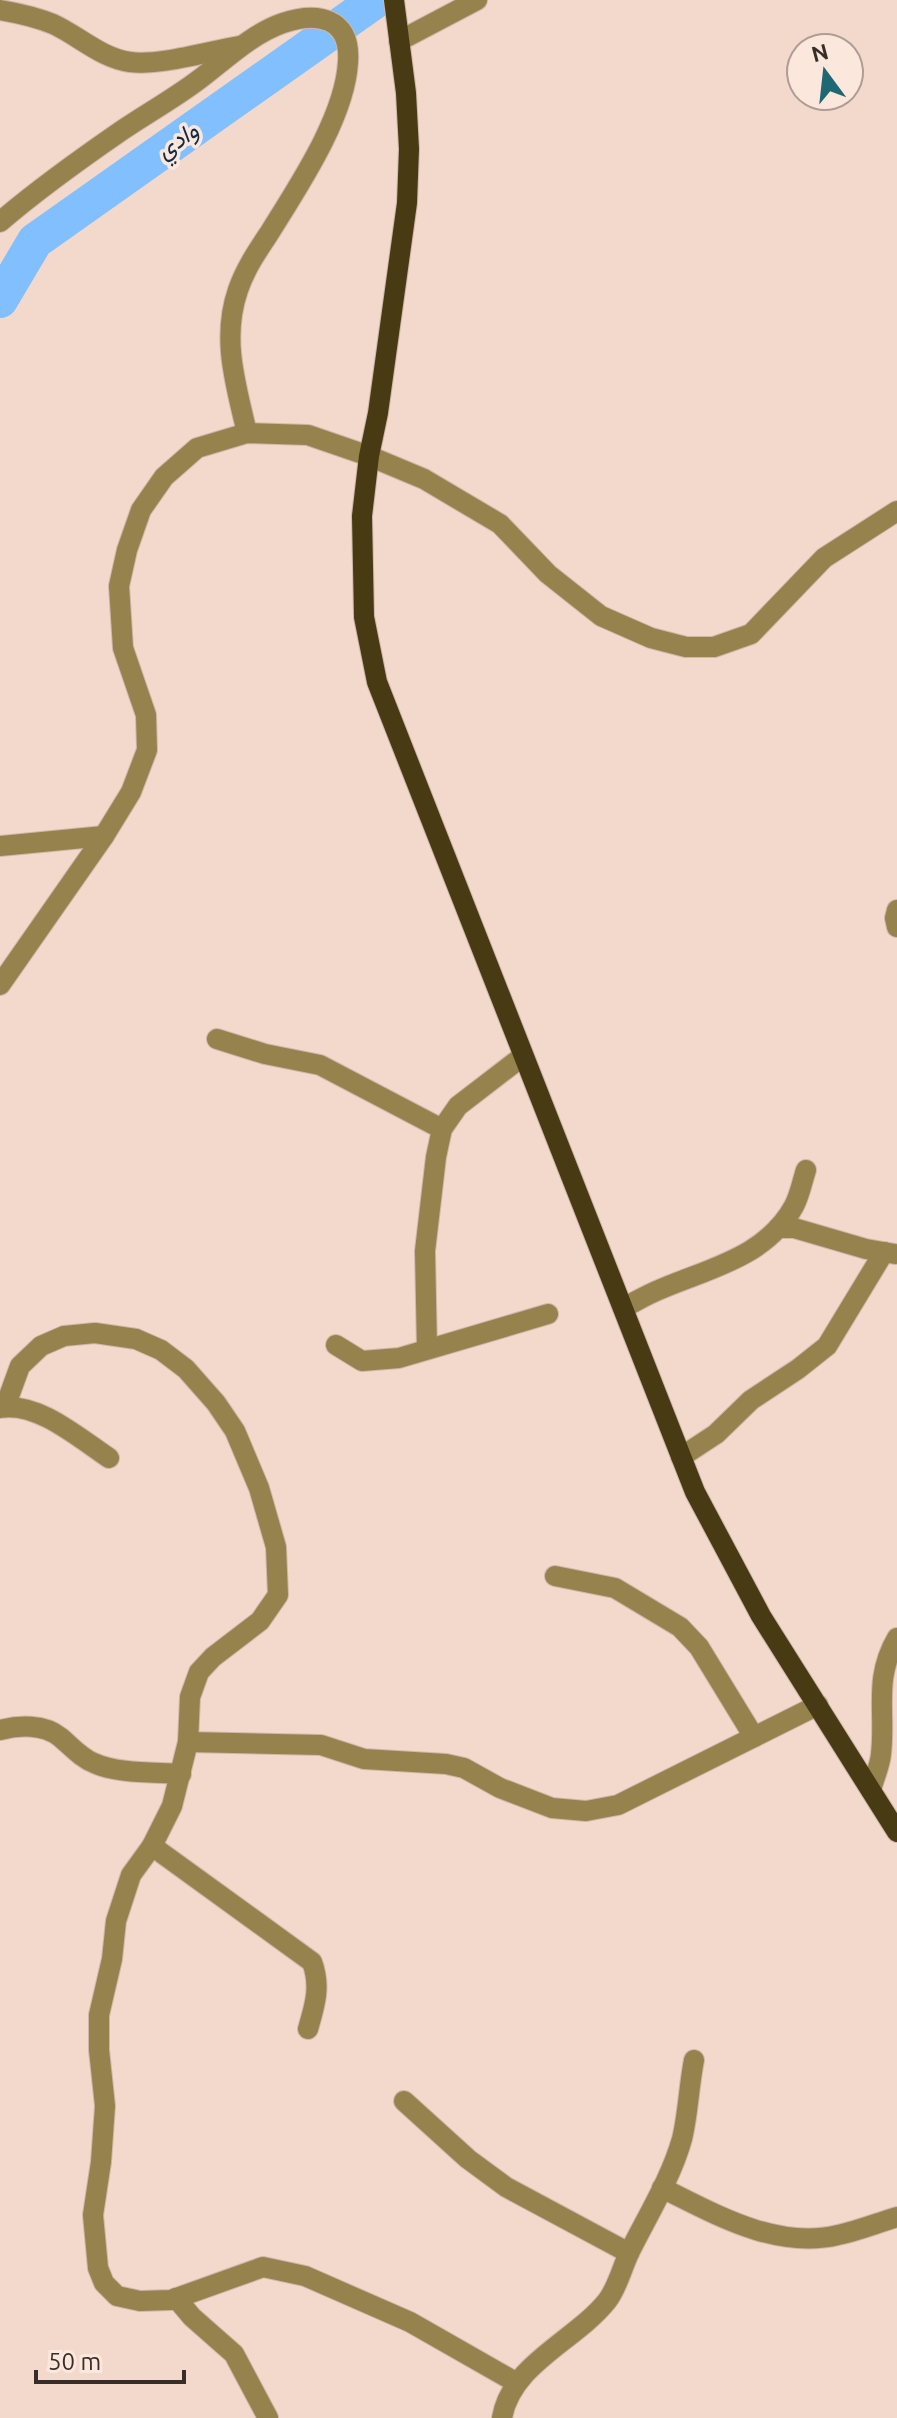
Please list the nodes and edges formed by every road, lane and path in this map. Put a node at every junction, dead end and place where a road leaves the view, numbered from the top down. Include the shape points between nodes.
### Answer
1 (394, 0) edge
2 (477, 0) edge
3 (0, 10) edge
4 (399, 41) junction
5 (247, 44) junction
6 (0, 222) edge
7 (247, 433) junction
8 (369, 456) junction
9 (897, 511) edge
10 (104, 836) junction
11 (0, 846) edge
12 (897, 910) edge
13 (897, 927) edge
14 (0, 985) edge
15 (217, 1039) dead end
16 (523, 1056) junction
17 (442, 1129) junction
18 (806, 1170) dead end
19 (778, 1228) junction
20 (890, 1254) edge
21 (623, 1308) junction
22 (548, 1314) dead end
23 (336, 1345) dead end
24 (427, 1349) junction
25 (3, 1407) edge
26 (681, 1457) junction
27 (109, 1458) dead end
28 (555, 1576) dead end
29 (897, 1638) edge
30 (818, 1705) junction
31 (0, 1730) edge
32 (754, 1737) junction
33 (188, 1742) junction
34 (181, 1774) junction
35 (871, 1790) junction
36 (897, 1832) edge
37 (152, 1846) junction
38 (308, 2029) dead end
39 (694, 2060) dead end
40 (404, 2101) dead end
41 (662, 2188) junction
42 (897, 2217) edge
43 (629, 2253) junction
44 (176, 2298) junction
45 (517, 2383) junction
46 (268, 2418) edge
47 (502, 2418) edge

1 - 4 main road
2 - 4 street
3 - 5 street via 55,25 110,57 131,62
4 - 8 main road via 409,149 407,203
5 - 6 street
5 - 7 street via 281,24 314,18 337,25 349,48 345,88 320,146 238,291 229,329 231,365
7 - 8 street via 308,435
7 - 10 street via 197,448 164,477 141,510 119,586 123,648 146,715 147,750 131,792
8 - 9 street via 424,479 500,524 548,574 601,616 686,647 714,647 751,634 824,558
8 - 16 main road via 362,516 364,617 377,682
10 - 11 street
10 - 14 street
12 - 13 street
15 - 17 street via 320,1065
16 - 17 street via 458,1106
16 - 21 main road
17 - 24 street via 425,1251
18 - 19 street via 795,1204
19 - 20 street
19 - 21 street via 747,1253
20 - 26 street via 827,1346
21 - 26 main road
22 - 24 street
23 - 24 street via 362,1361
25 - 27 street via 35,1412
25 - 33 street via 20,1366 41,1346 64,1336 95,1333 136,1339 161,1350 186,1369 235,1431 276,1547 278,1595 260,1621 199,1672 190,1697
26 - 30 main road via 761,1616
28 - 32 street via 615,1588 680,1627 699,1647
29 - 35 street via 888,1653 880,1698 881,1754
30 - 32 street
30 - 35 main road
31 - 34 street via 37,1727 56,1734 95,1764
32 - 33 street via 618,1805 586,1811 552,1808 446,1764 364,1759 321,1745
33 - 34 street
34 - 37 street
35 - 36 main road
37 - 38 street via 312,1962 316,2000
37 - 44 street via 131,1875 120,1904 99,2015 105,2106 93,2215 98,2268 117,2296 140,2301
39 - 41 street via 682,2139
40 - 43 street via 506,2187
41 - 42 street via 726,2219 781,2236 837,2236
41 - 43 street
43 - 45 street via 608,2300
44 - 45 street via 263,2267 305,2276 410,2322
44 - 46 street via 234,2354
45 - 47 street

